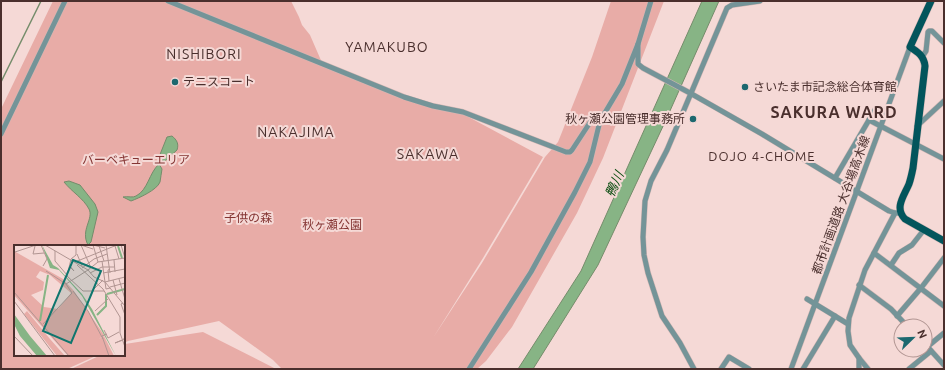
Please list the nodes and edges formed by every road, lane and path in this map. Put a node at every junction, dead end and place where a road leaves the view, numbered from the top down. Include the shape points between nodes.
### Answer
1 (65, 1) edge
2 (168, 1) edge
3 (652, 1) edge
4 (760, 1) edge
5 (931, 1) edge
6 (746, 2) edge
7 (944, 43) edge
8 (638, 44) junction
9 (910, 47) junction
10 (922, 57) junction
11 (690, 92) junction
12 (944, 101) edge
13 (876, 108) dead end
14 (869, 120) junction
15 (600, 121) junction
16 (917, 126) junction
17 (881, 127) junction
18 (1, 134) edge
19 (916, 144) junction
20 (944, 160) edge
21 (828, 166) dead end
22 (825, 172) junction
23 (835, 178) junction
24 (857, 191) junction
25 (898, 213) junction
26 (923, 230) junction
27 (943, 238) edge
28 (874, 253) junction
29 (944, 258) edge
30 (891, 265) junction
31 (859, 286) junction
32 (921, 288) junction
33 (807, 299) dead end
34 (815, 304) junction
35 (944, 306) edge
36 (835, 316) junction
37 (898, 316) joint
38 (848, 324) junction
39 (944, 333) edge
40 (933, 343) edge
41 (933, 353) edge
42 (859, 358) junction
43 (919, 358) edge
44 (944, 365) edge
45 (469, 369) edge
46 (694, 369) edge
47 (722, 369) edge
48 (750, 369) edge
49 (791, 369) edge
50 (803, 369) edge
51 (859, 369) edge
52 (868, 369) edge
53 (909, 369) edge

1 - 18 street
2 - 15 street via 404,97 463,112 566,152 572,150 591,121
3 - 8 street
4 - 6 street
5 - 9 main road
6 - 11 street via 727,8
7 - 10 street via 932,31 928,32 926,52
8 - 11 street via 638,64
8 - 15 street via 624,78
9 - 10 main road
9 - 17 street, 都市計画道路 大谷場高木線
10 - 16 main road via 925,66
11 - 22 street
11 - 46 street via 667,150 650,181 645,201 643,237 644,255 658,306
12 - 16 street
13 - 14 street
14 - 17 street
14 - 23 street
15 - 45 street via 590,162 567,209 521,288
16 - 19 main road
17 - 19 street
17 - 24 street, 都市計画道路 大谷場高木線
19 - 20 street
19 - 25 main road via 911,178
21 - 22 street
22 - 23 street
23 - 24 street
24 - 25 street
24 - 34 street, 都市計画道路 大谷場高木線
25 - 26 main road
25 - 28 street
26 - 27 main road
26 - 30 street via 912,245 900,253
28 - 30 street
28 - 31 street
29 - 32 street
30 - 32 street
31 - 37 street
31 - 38 street
32 - 35 street
32 - 37 street
33 - 34 street
34 - 36 street
34 - 49 street, 都市計画道路 大谷場高木線
36 - 38 street
36 - 50 street
38 - 42 street via 850,345
39 - 40 street
41 - 44 street
42 - 51 street
42 - 52 street
43 - 53 street
47 - 48 street via 729,357

